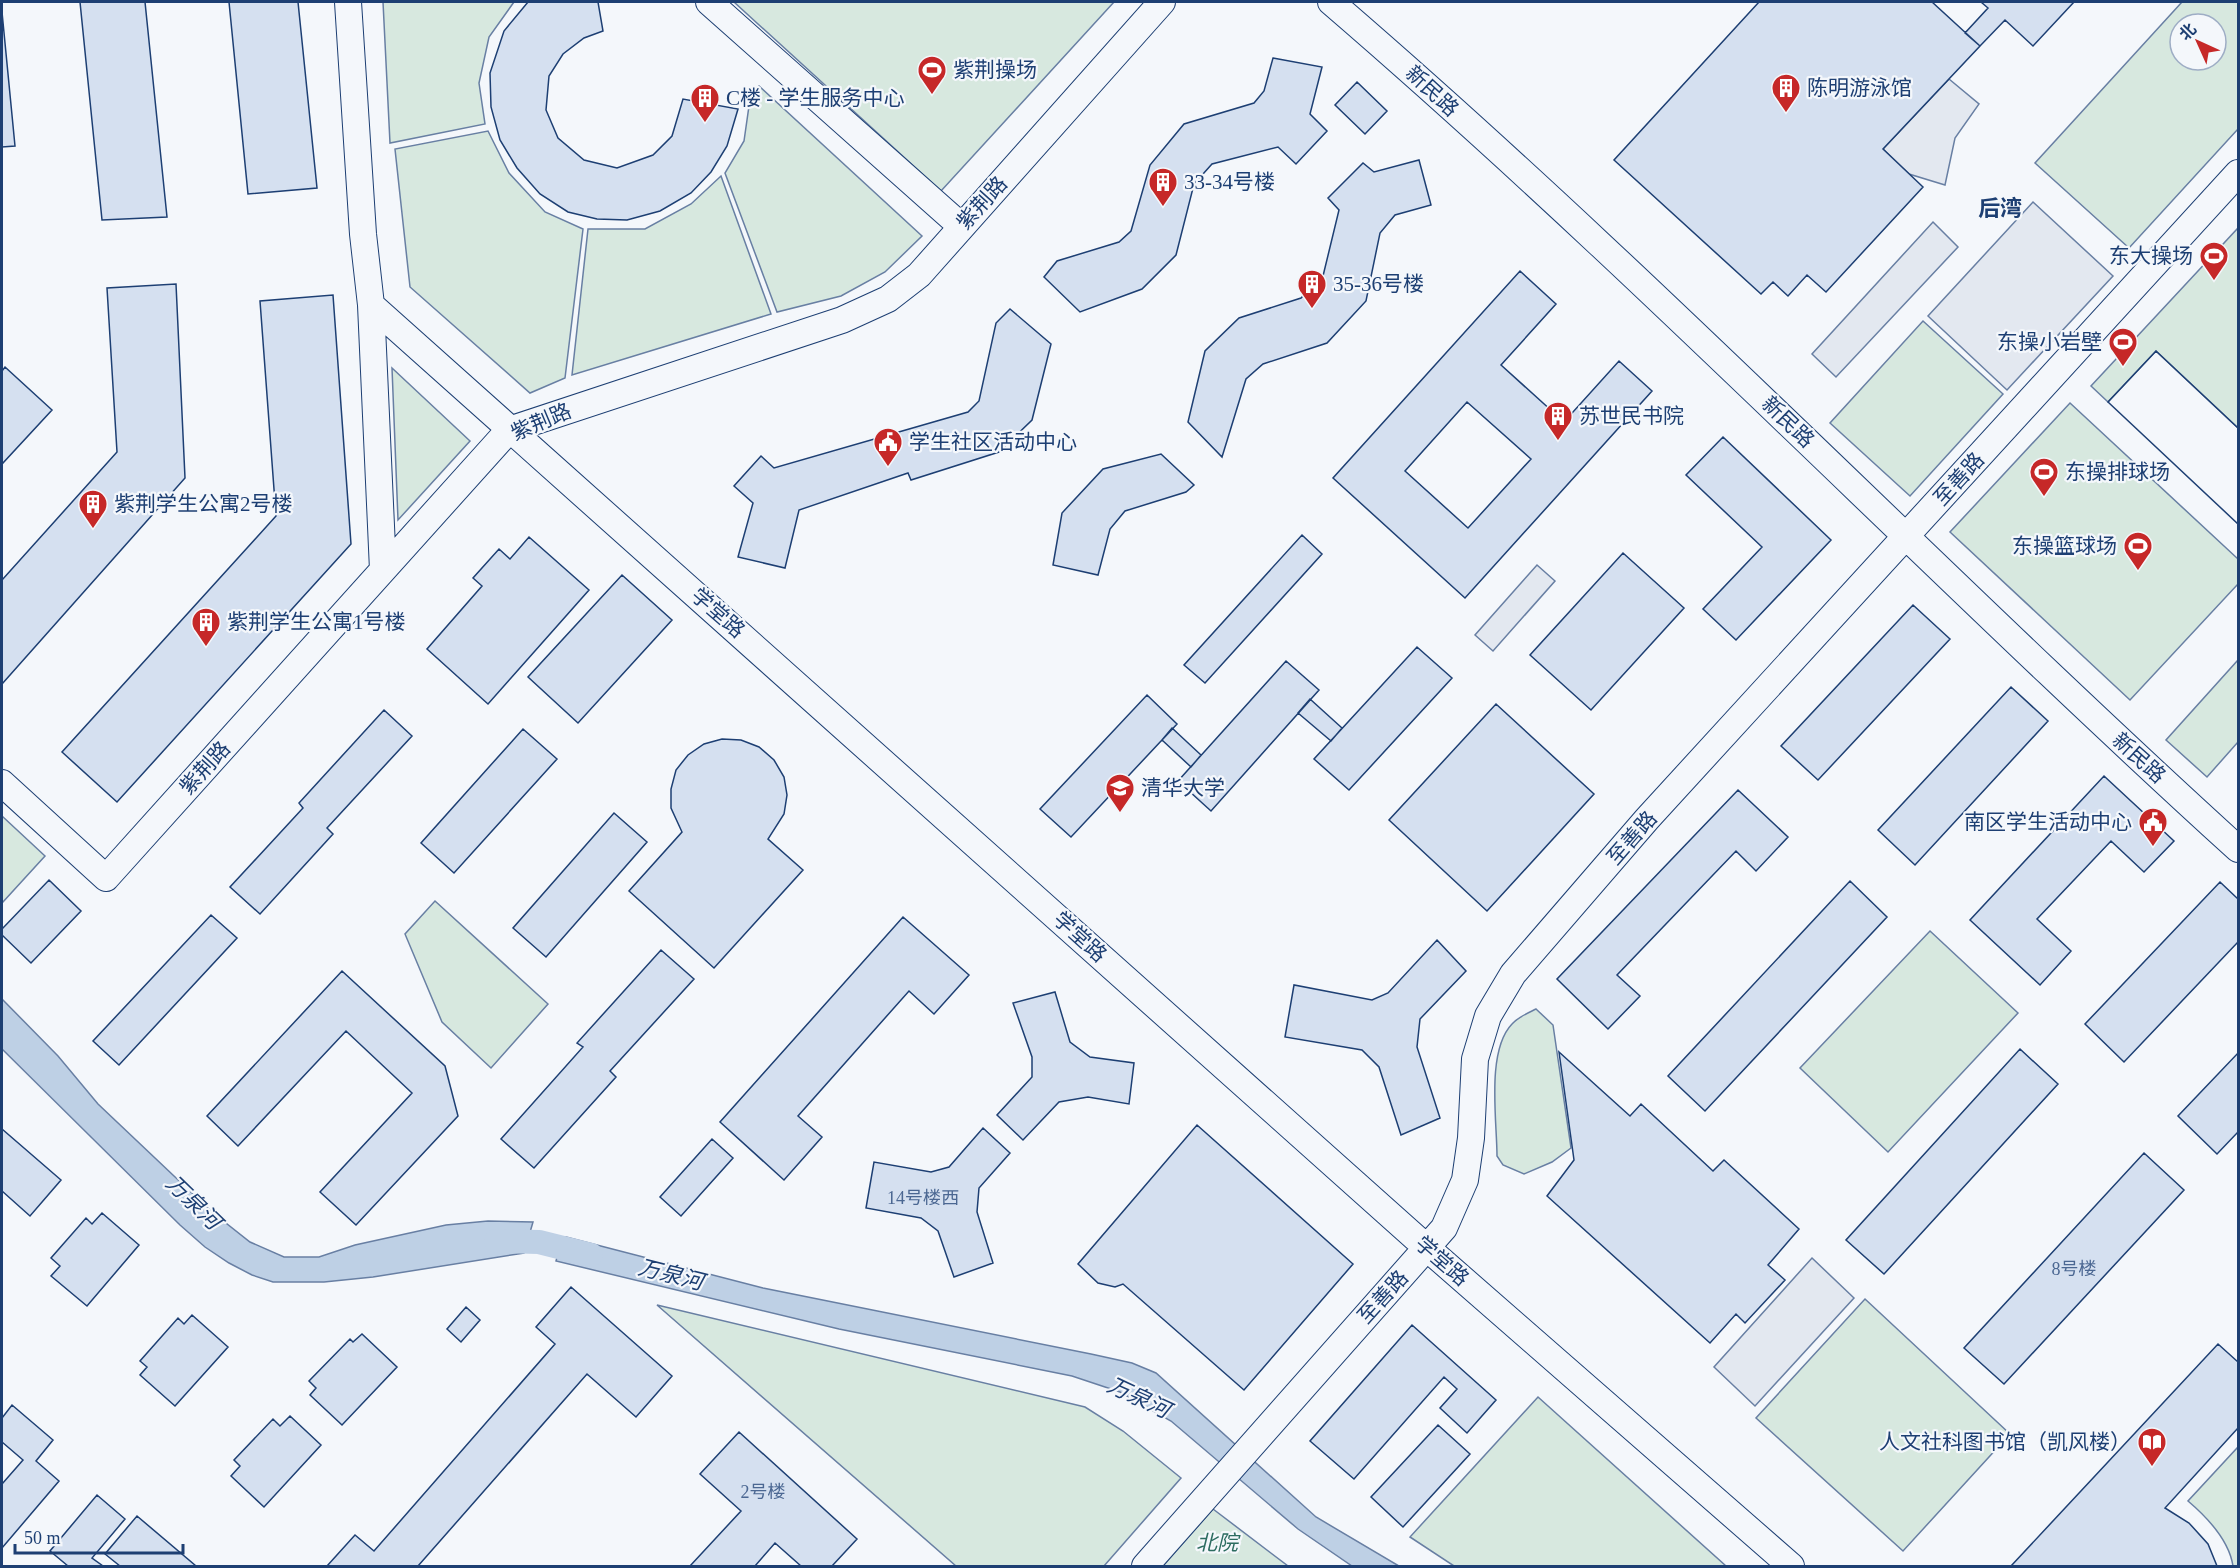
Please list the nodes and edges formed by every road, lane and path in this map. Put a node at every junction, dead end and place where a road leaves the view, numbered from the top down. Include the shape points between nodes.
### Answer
1 (348, 2) edge
2 (709, 2) edge
3 (1162, 2) edge
4 (1331, 2) edge
5 (2238, 173) edge
6 (961, 226) junction
7 (371, 305) junction
8 (509, 430) junction
9 (1906, 537) junction
10 (383, 570) junction
11 (2, 783) edge
12 (2238, 849) edge
13 (1427, 1248) junction
14 (1145, 1566) edge
15 (1791, 1566) edge

1 - 7 street
2 - 6 street
3 - 6 street, 紫荆路
4 - 9 street, 新民路 via 1566,214
5 - 9 street, 至善路
6 - 8 street, 紫荆路 via 919,275 879,303 842,320
7 - 8 street, 学堂路
7 - 10 street
8 - 10 street, 紫荆路
8 - 13 street, 学堂路 via 745,636
9 - 12 street, 新民路
9 - 13 street, 至善路 via 1647,819 1513,975 1488,1016 1475,1059 1465,1180 1451,1215
10 - 11 street, 紫荆路 via 106,878
13 - 14 street, 至善路
13 - 15 street, 学堂路

